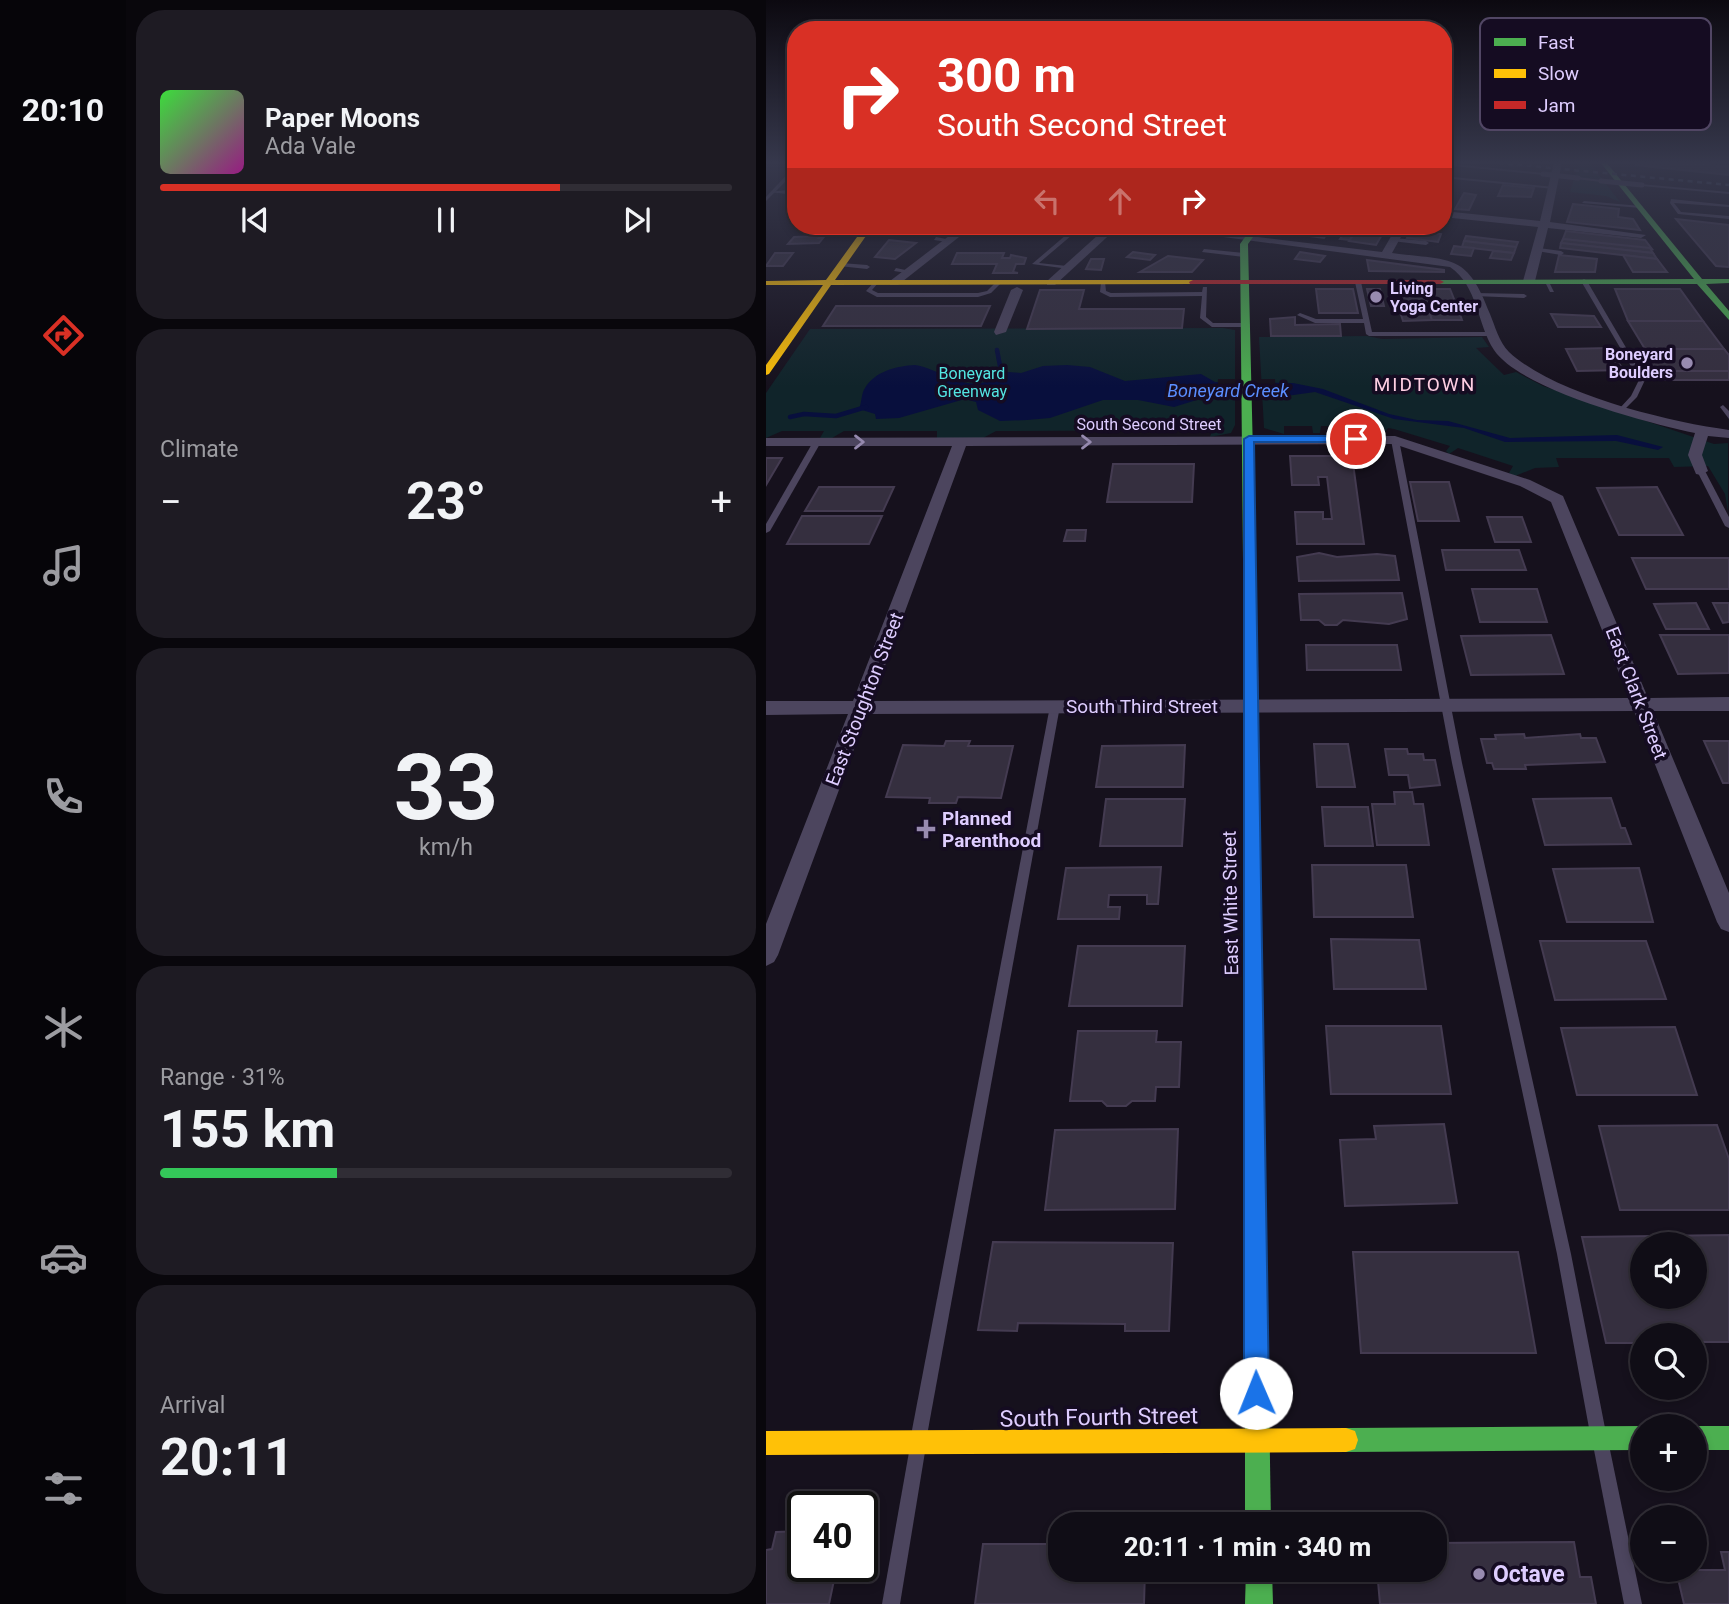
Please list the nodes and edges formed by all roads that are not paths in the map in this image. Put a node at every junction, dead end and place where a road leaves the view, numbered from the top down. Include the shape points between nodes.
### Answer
1 (861, 237) edge
2 (946, 237) edge
3 (1067, 237) edge
4 (1102, 237) edge
5 (1250, 237) edge
6 (1280, 237) edge
7 (1396, 237) edge
8 (1543, 237) edge
9 (1665, 237) edge
10 (1394, 240) junction
11 (1426, 243) dead end
12 (1539, 250) junction
13 (1204, 251) dead end
14 (1562, 253) dead end
15 (1244, 255) junction
16 (1386, 255) junction
17 (841, 265) junction
18 (868, 267) dead end
19 (1067, 268) junction
20 (899, 274) junction
21 (1584, 281) junction
22 (1700, 281) junction
23 (1728, 281) edge
24 (829, 282) junction
25 (998, 282) junction
26 (1051, 282) junction
27 (1245, 282) junction
28 (1358, 282) junction
29 (766, 283) edge
30 (875, 283) junction
31 (1205, 288) junction
32 (1473, 288) junction
33 (1523, 288) junction
34 (1017, 290) dead end
35 (1300, 316) dead end
36 (1728, 317) edge
37 (1367, 321) junction
38 (1247, 325) junction
39 (1000, 332) dead end
40 (1493, 334) junction
41 (766, 372) edge
42 (1723, 407) dead end
43 (1623, 408) junction
44 (1728, 417) edge
45 (1702, 432) junction
46 (1728, 434) edge
47 (1249, 439) junction
48 (1395, 440) junction
49 (766, 442) edge
50 (817, 442) junction
51 (961, 442) junction
52 (802, 466) junction
53 (814, 466) dead end
54 (1701, 471) joint
55 (1525, 483) joint
56 (1728, 526) edge
57 (766, 531) edge
58 (1728, 704) edge
59 (1250, 705) junction
60 (1446, 705) junction
61 (1642, 705) junction
62 (860, 706) junction
63 (1055, 706) junction
64 (766, 708) edge
65 (1728, 922) edge
66 (766, 955) edge
67 (1630, 1438) edge
68 (1707, 1438) edge
69 (1728, 1438) edge
70 (1257, 1439) junction
71 (1600, 1439) junction
72 (766, 1443) edge
73 (918, 1443) junction
74 (1258, 1512) edge
75 (1259, 1582) edge
76 (891, 1604) edge
77 (1259, 1604) edge
78 (1633, 1604) edge

1 - 17 street
2 - 20 street
3 - 19 lane via 1035,264
4 - 19 street
5 - 15 street, East White Street
6 - 16 street
7 - 10 street
8 - 12 street
9 - 22 street
10 - 11 lane
10 - 16 street
12 - 14 lane
12 - 33 street
13 - 15 lane
15 - 27 street, East White Street
16 - 32 street via 1453,264 1462,269
17 - 18 lane
17 - 24 street
19 - 26 street
20 - 25 street
20 - 30 street
21 - 22 street via 1629,277
21 - 33 street
21 - 43 lane via 1642,380
22 - 23 street
22 - 36 street
24 - 29 street
24 - 30 street
24 - 41 street
25 - 26 street
25 - 30 lane via 984,294 902,295 871,294
26 - 31 street
27 - 28 street via 1294,286
27 - 31 street
27 - 38 street, East White Street
28 - 32 street
28 - 37 lane
31 - 38 lane via 1203,318 1212,325
32 - 33 street
32 - 40 street
34 - 39 street
35 - 37 lane via 1315,321
37 - 40 lane via 1369,334
38 - 47 street, East White Street
40 - 43 street via 1508,358 1532,375
42 - 44 lane
43 - 45 street
45 - 46 street
45 - 54 street via 1695,455
47 - 48 street, South Second Street
51 -> 47 street, South Second Street
47 - 59 street, East White Street
48 - 55 street, South Second Street
48 - 60 lane
49 - 50 street, South Second Street
50 -> 51 street, South Second Street
50 - 52 lane
51 - 62 street, East Stoughton Street
52 - 53 lane
52 - 57 lane
54 - 56 lane
55 - 61 street, East Clark Street via 1558,499 1565,510
58 - 61 street, South Third Street
59 - 60 street, South Third Street
59 - 63 street, South Third Street
59 - 70 street, East White Street
60 - 61 street, South Third Street
60 - 71 lane
61 - 65 street, East Clark Street
62 - 63 street, South Third Street
62 - 64 street, South Third Street
62 - 66 street, East Stoughton Street
63 - 73 lane
67 - 71 street, South Fourth Street
68 - 69 street
70 - 71 street, South Fourth Street
70 - 73 street, South Fourth Street
70 - 74 street, East White Street
71 - 78 lane
72 - 73 street, South Fourth Street
73 - 76 lane
75 - 77 street

